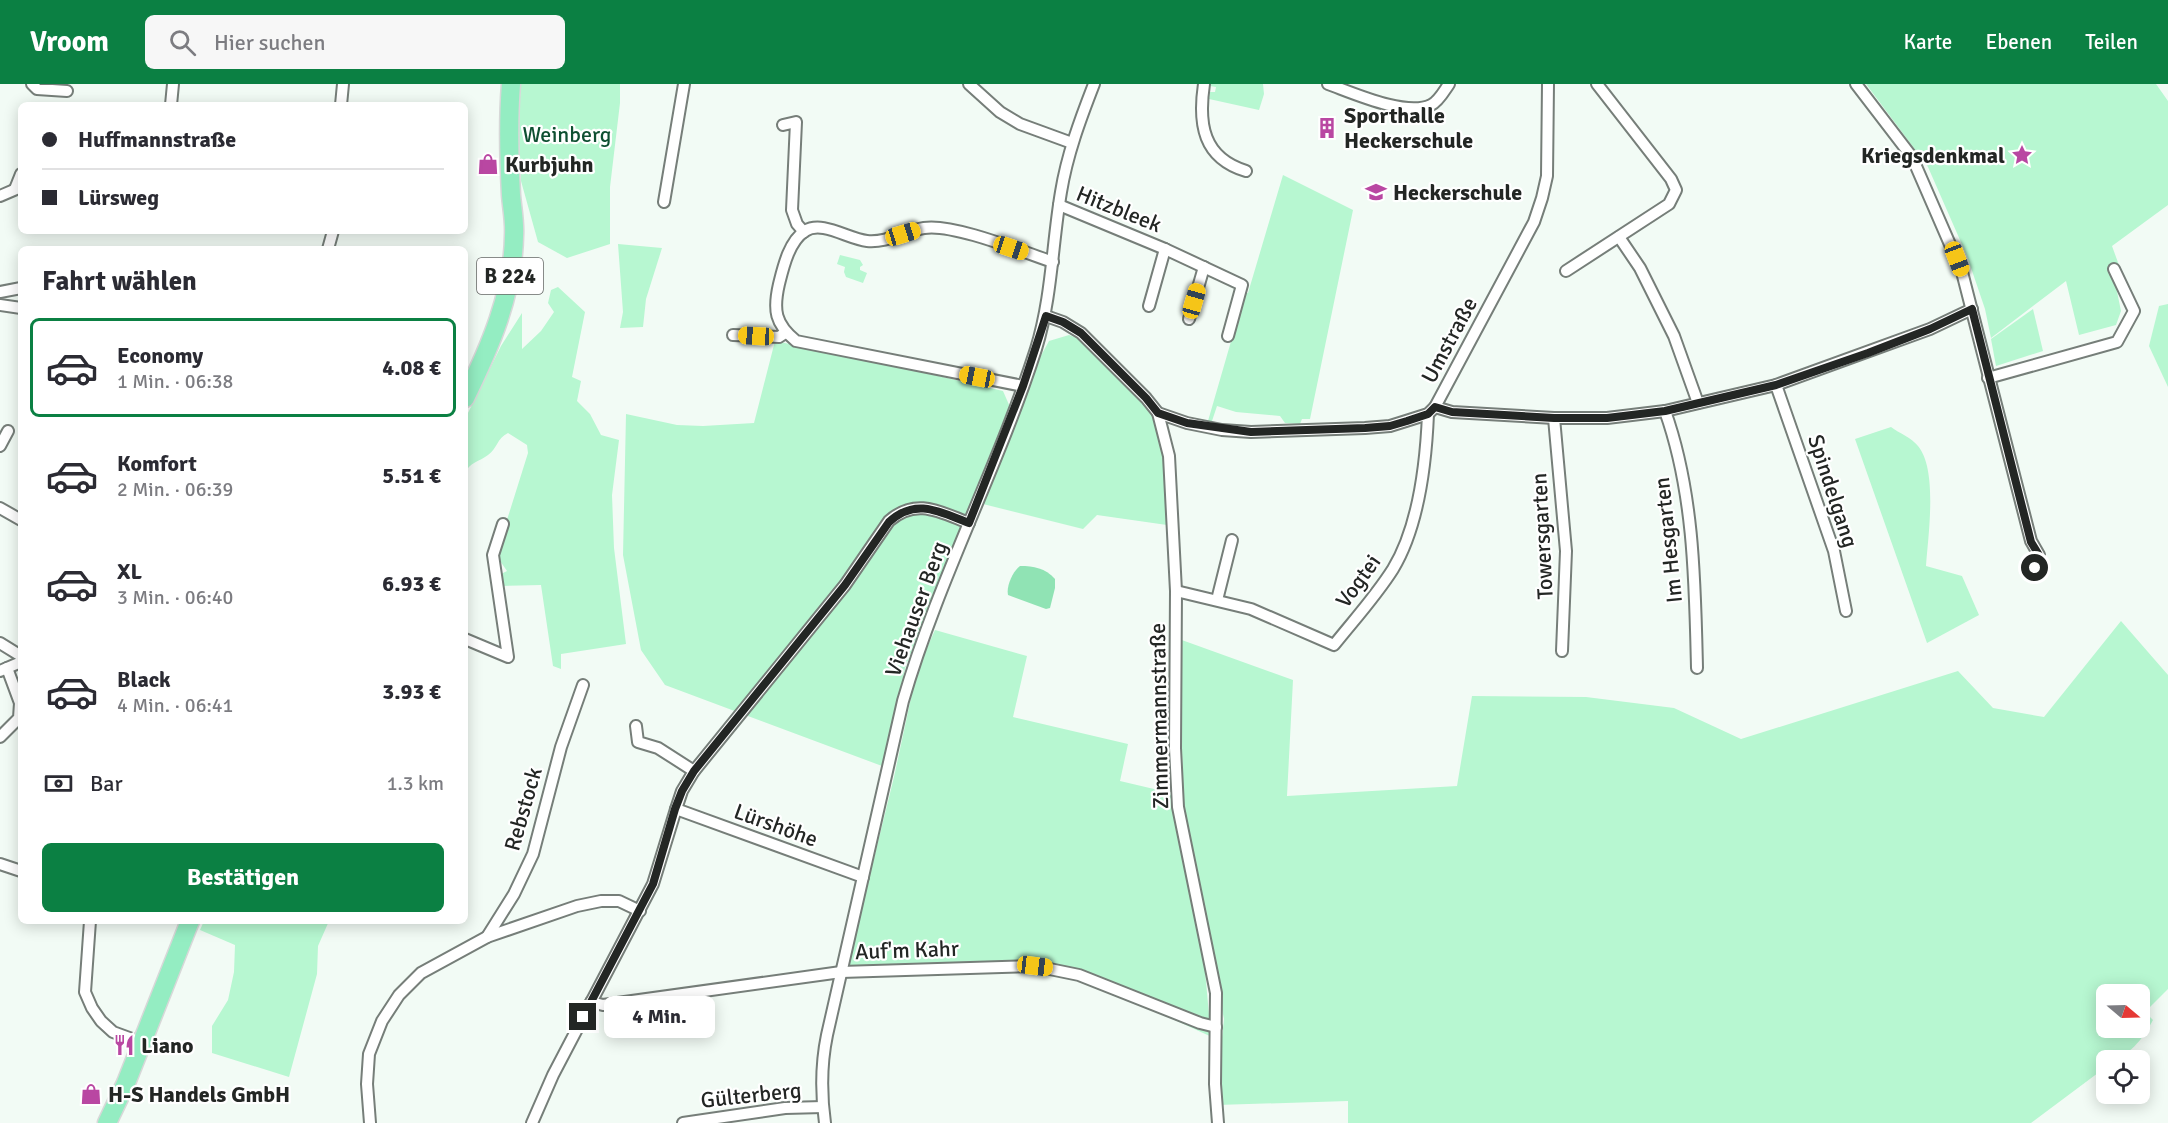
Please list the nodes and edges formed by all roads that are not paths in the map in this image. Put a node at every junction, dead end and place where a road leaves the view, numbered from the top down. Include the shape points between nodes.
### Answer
1 (32, 84) edge
2 (173, 84) edge
3 (343, 84) edge
4 (511, 84) edge
5 (684, 84) edge
6 (969, 84) edge
7 (1094, 84) edge
8 (1204, 84) edge
9 (1328, 84) edge
10 (1449, 84) edge
11 (1548, 84) edge
12 (1597, 84) edge
13 (1857, 84) edge
14 (67, 92) dead end
15 (171, 102) edge
16 (341, 102) edge
17 (783, 125) dead end
18 (1072, 143) junction
19 (1246, 171) dead end
20 (18, 188) edge
21 (0, 196) edge
22 (664, 202) dead end
23 (1059, 205) junction
24 (804, 232) junction
25 (1618, 237) junction
26 (1165, 249) junction
27 (1053, 262) junction
28 (1204, 267) junction
29 (2114, 269) dead end
30 (1566, 271) dead end
31 (18, 289) edge
32 (0, 292) edge
33 (0, 305) edge
34 (1149, 306) dead end
35 (18, 308) edge
36 (1972, 309) junction
37 (1046, 316) junction
38 (1189, 319) dead end
39 (785, 333) junction
40 (733, 335) dead end
41 (1228, 336) dead end
42 (1988, 378) junction
43 (1776, 385) junction
44 (1023, 386) junction
45 (468, 392) edge
46 (1698, 403) junction
47 (1432, 410) junction
48 (1665, 411) junction
49 (1158, 413) junction
50 (1554, 418) junction
51 (8, 431) dead end
52 (0, 446) edge
53 (0, 508) edge
54 (18, 518) edge
55 (969, 523) junction
56 (503, 524) dead end
57 (1232, 540) dead end
58 (2035, 568) dead end
59 (1176, 591) junction
60 (1217, 600) junction
61 (1846, 611) dead end
62 (468, 640) edge
63 (0, 643) edge
64 (1562, 651) dead end
65 (18, 654) edge
66 (18, 663) edge
67 (1696, 668) dead end
68 (4, 669) edge
69 (583, 685) dead end
70 (18, 699) edge
71 (18, 719) edge
72 (636, 726) dead end
73 (0, 737) edge
74 (694, 771) junction
75 (675, 809) junction
76 (0, 864) edge
77 (18, 870) edge
78 (863, 878) junction
79 (640, 911) junction
80 (90, 924) edge
81 (189, 924) edge
82 (487, 937) junction
83 (840, 972) junction
84 (591, 1002) junction
85 (1216, 1027) junction
86 (143, 1043) junction
87 (823, 1107) junction
88 (107, 1123) edge
89 (370, 1123) edge
90 (532, 1123) edge
91 (682, 1123) edge
92 (825, 1123) edge
93 (1218, 1123) edge

1 - 14 street via 37,89
2 - 15 street
3 - 16 street
4 - 45 main road, B 224 via 513,257 491,343
5 - 22 street
6 - 18 street via 1020,124
7 - 18 street, Viehauser Berg
8 - 19 street via 1203,127 1207,142 1220,157
9 - 10 street via 1390,106 1420,108 1431,105
11 - 47 street, Umstraße via 1547,176 1534,222
12 - 25 street via 1674,183 1675,194 1670,204
13 - 36 street via 1912,157 1962,272
17 - 24 street via 796,122 792,210 796,224
18 - 23 street, Viehauser Berg
20 - 21 street
23 - 26 street, Hitzbleek
23 - 27 street, Viehauser Berg
24 - 27 street via 816,228 855,239 881,241 926,227 950,229
24 - 39 street via 793,245 778,288 776,311
25 - 30 street
25 - 46 street via 1640,268 1674,336
26 - 28 street, Hitzbleek
26 - 34 street, Hitzbleek
27 - 37 street, Viehauser Berg
28 - 38 street
28 - 41 street, Hitzbleek via 1242,285
29 - 42 street via 2134,311 2117,342
31 - 32 street
33 - 35 street
36 - 42 street
36 - 43 street via 1920,333
37 - 44 street, Viehauser Berg
37 - 49 street via 1081,333
39 - 40 street via 779,337
39 - 44 street via 796,341
42 - 58 street via 2031,542 2039,555
43 - 46 street
43 - 61 street, Spindelgang via 1834,551
44 - 55 street, Viehauser Berg
46 - 48 street
47 - 49 street, Umstraße via 1390,426 1251,432 1203,427
47 - 50 street
47 - 60 street, Vogtei via 1417,500 1399,558 1379,590 1334,645 1251,609
48 - 50 street via 1607,418
48 - 67 street, Im Hesgarten via 1688,515 1694,570
49 - 59 street, Zimmermannstraße via 1169,456
50 - 64 street, Towersgarten via 1566,551
51 - 52 street
53 - 54 street
55 - 74 street via 919,507 895,516 845,585
55 - 78 street, Viehauser Berg via 913,669
56 - 62 street via 493,555 508,657
57 - 60 street
59 - 60 street, Vogtei
59 - 85 street, Zimmermannstraße via 1178,807 1216,993
63 - 65 street
66 - 68 street
68 - 70 street
69 - 82 street, Rebstock via 561,747 533,854
71 - 73 street
72 - 74 street via 638,742 658,748
74 - 75 street
75 - 78 street, Lürshöhe
75 - 79 street via 653,884
76 - 77 street
78 - 83 street, Viehauser Berg
79 - 82 street via 619,901 601,901 546,915
79 - 84 street
80 - 86 street via 85,992 92,1008 113,1032
81 - 86 main road
82 - 89 street via 421,973 399,995 382,1022 369,1054
83 - 84 street, Auf'm Kahr via 603,1005
83 - 85 street, Auf'm Kahr via 1055,968
83 - 87 street, Viehauser Berg via 824,1050
84 - 90 street
85 - 93 street, Zimmermannstraße
86 - 88 main road
87 - 91 street, Gülterberg via 785,1108
87 - 92 street, Viehauser Berg

